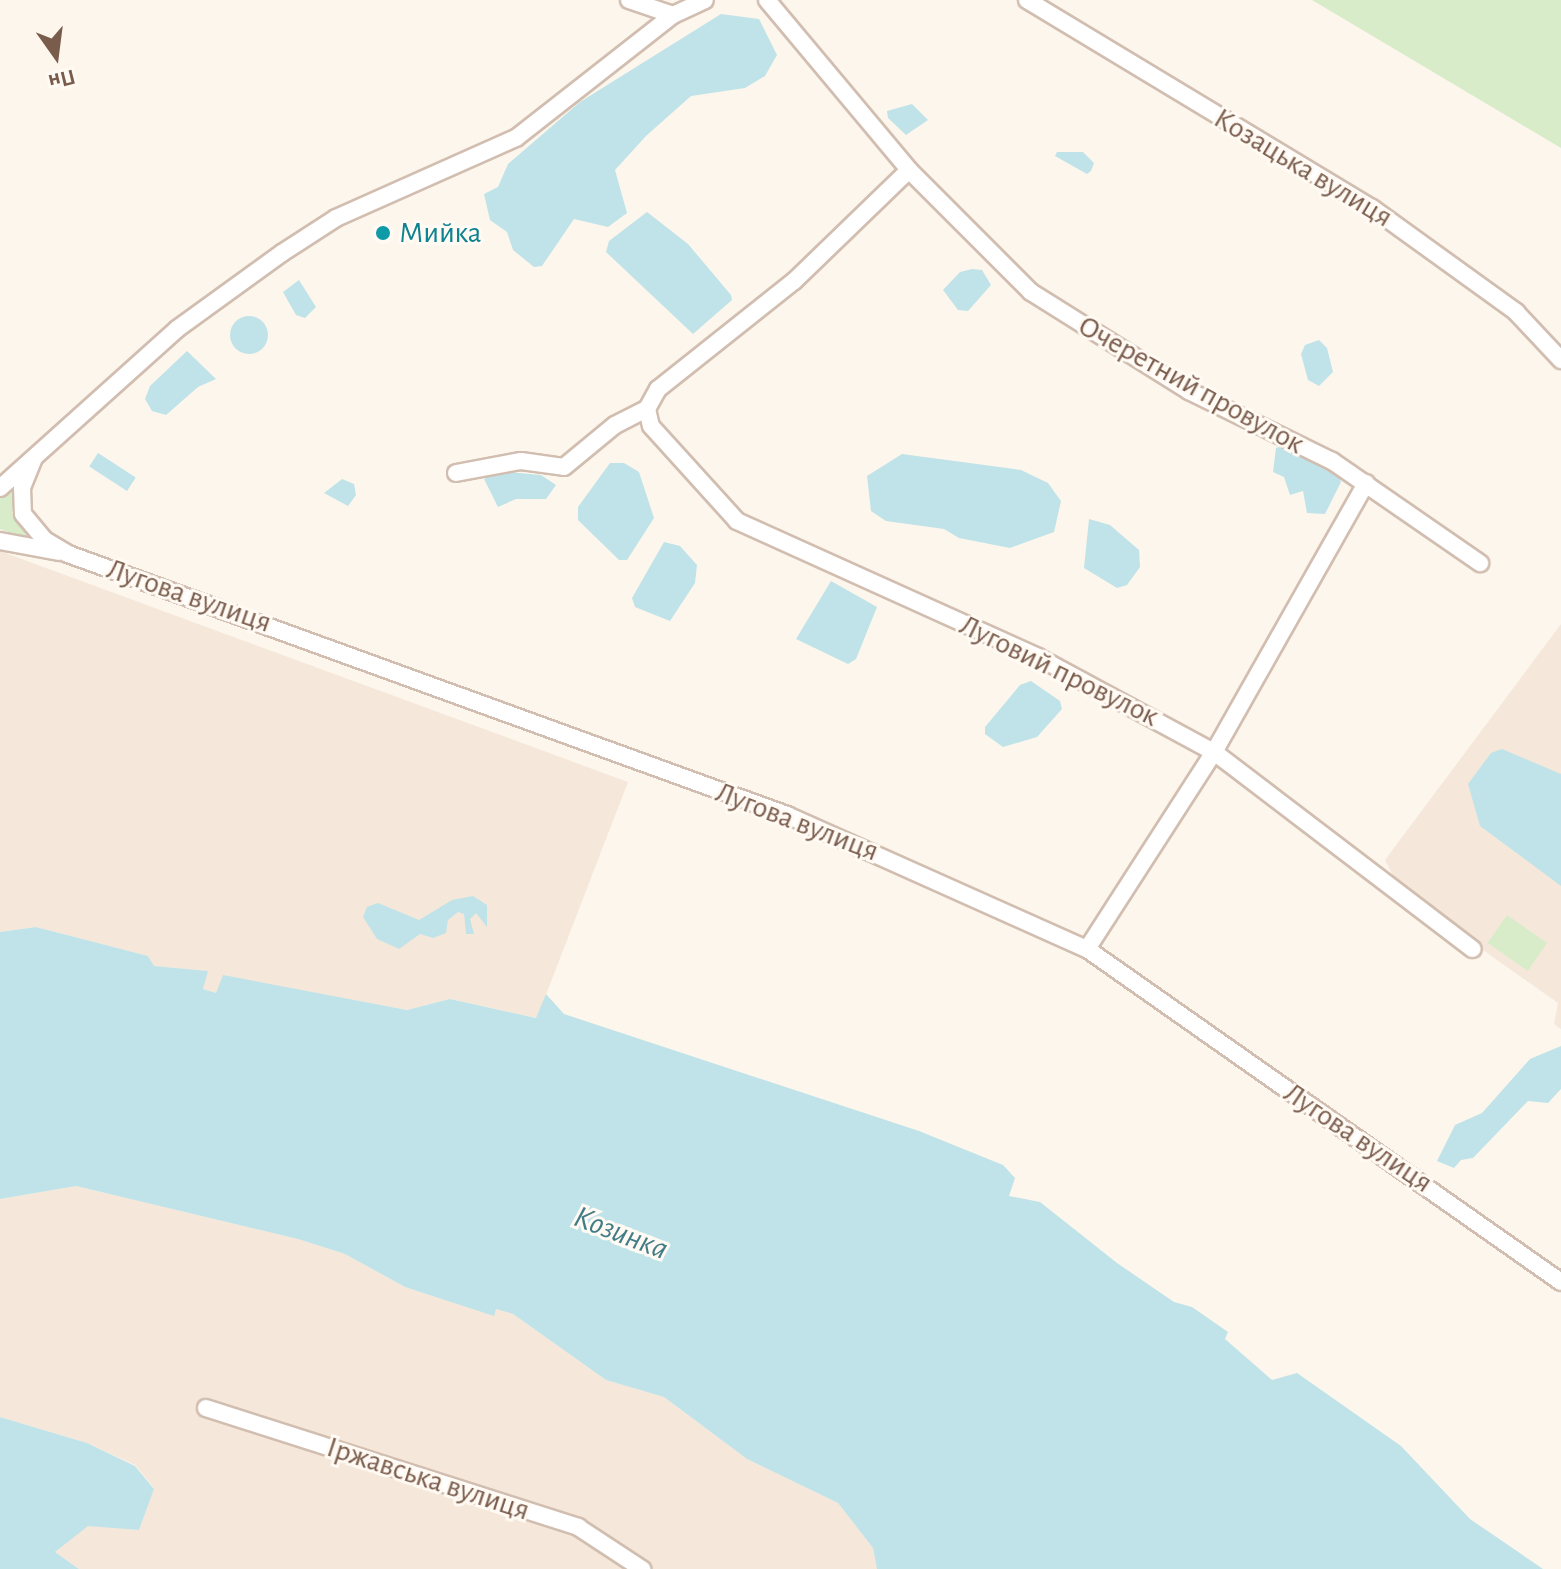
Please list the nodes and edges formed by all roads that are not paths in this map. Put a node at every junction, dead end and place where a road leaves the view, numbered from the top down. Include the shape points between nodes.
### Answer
1 (629, 0) edge
2 (705, 0) edge
3 (767, 0) edge
4 (1027, 0) edge
5 (673, 15) junction
6 (909, 170) junction
7 (1561, 360) edge
8 (647, 409) junction
9 (34, 458) junction
10 (456, 473) dead end
11 (1366, 483) junction
12 (0, 488) edge
13 (0, 541) edge
14 (68, 554) junction
15 (1480, 563) dead end
16 (1214, 752) junction
17 (1087, 949) junction
18 (1473, 949) dead end
19 (1561, 1282) edge
20 (206, 1408) dead end
21 (642, 1569) edge

1 - 5 street
2 - 5 street
3 - 6 street, Очеретний провулок
4 - 7 street, Козацька вулиця via 1372,208 1516,312
5 - 9 street via 516,138 336,218 282,253 177,329
6 - 8 street via 794,281 658,389
6 - 11 street, Очеретний провулок via 1031,292 1086,330
8 - 10 street via 615,425 564,467 521,461
8 - 16 street, Луговий провулок via 651,426 737,521 1038,657
9 - 12 street
9 - 14 street, Лугова вулиця via 22,487 23,514 45,540
11 - 15 street, Очеретний провулок
11 - 16 street
13 - 14 street
14 - 17 street, Лугова вулиця via 787,815
16 - 17 street
16 - 18 street, Луговий провулок
17 - 19 street, Лугова вулиця
20 - 21 street, Іржавська вулиця via 578,1527

